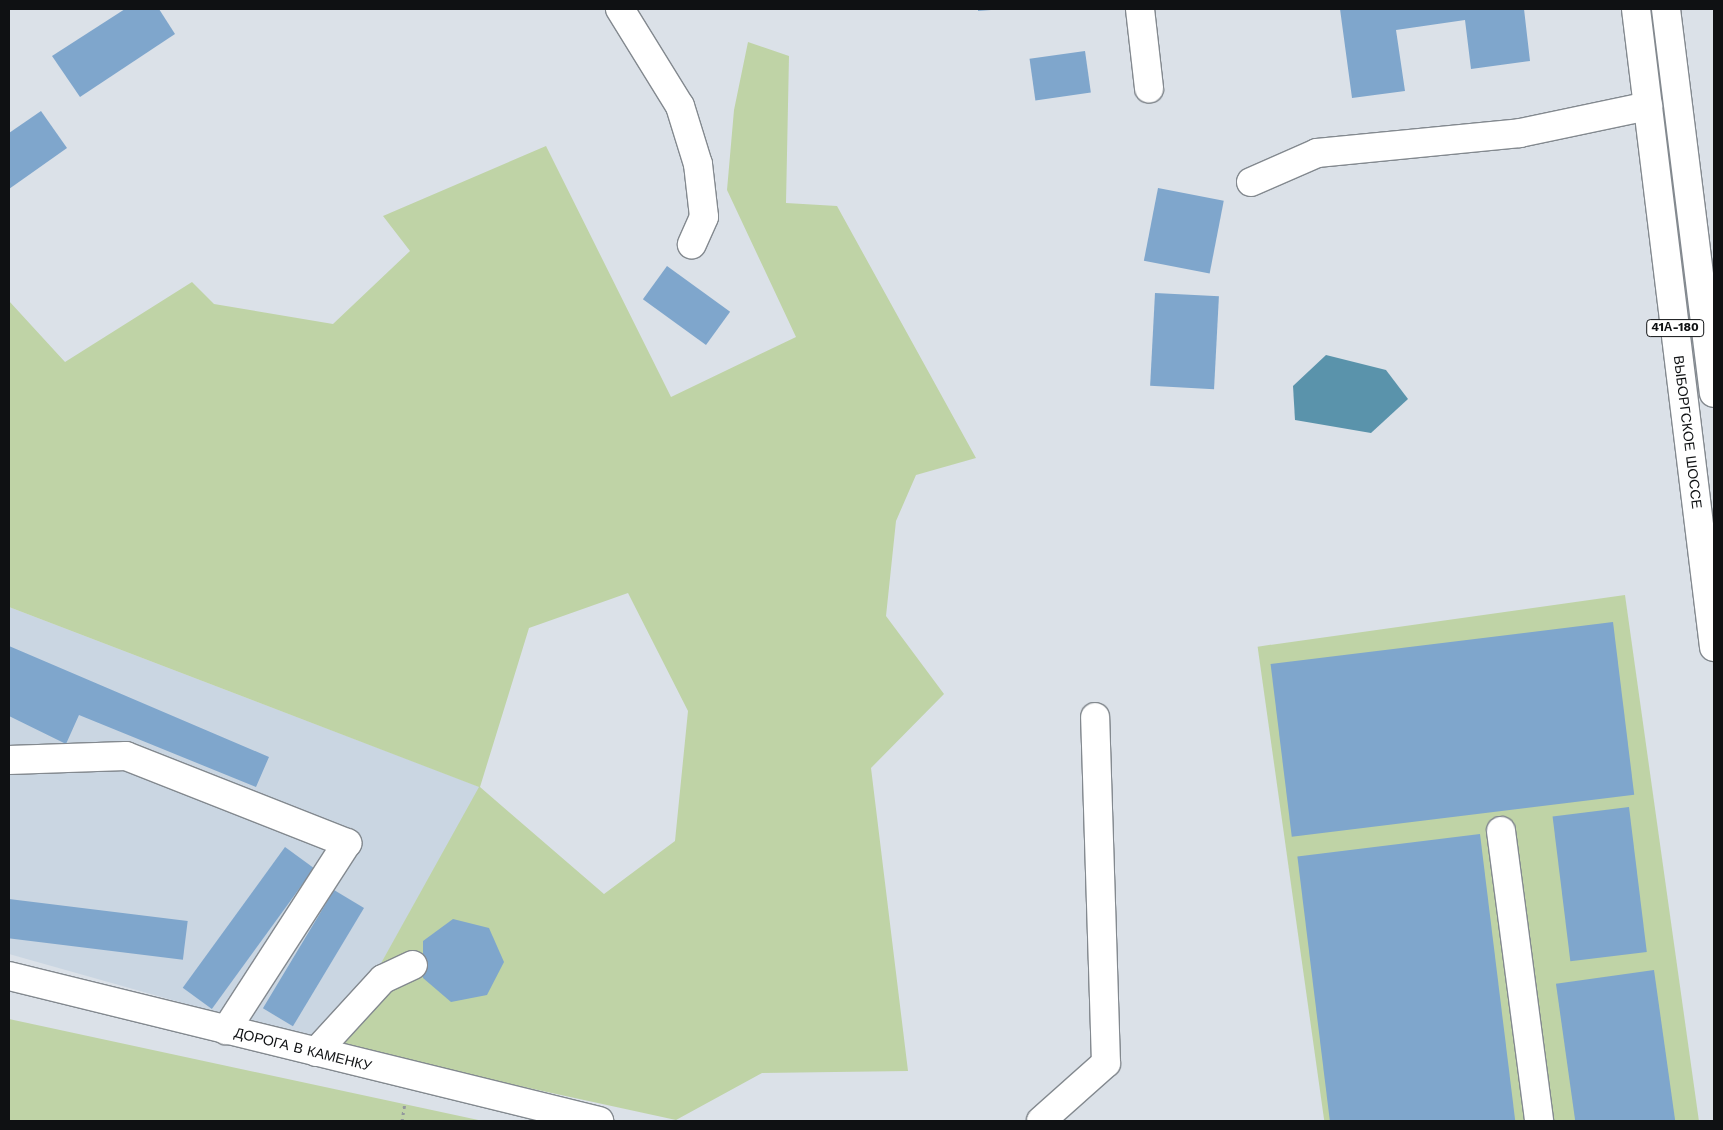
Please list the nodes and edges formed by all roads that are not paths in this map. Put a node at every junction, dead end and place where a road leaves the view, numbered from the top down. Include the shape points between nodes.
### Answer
1 (620, 9) edge
2 (1140, 9) edge
3 (1636, 9) edge
4 (1666, 9) edge
5 (1149, 88) dead end
6 (1648, 106) junction
7 (1251, 182) dead end
8 (692, 244) dead end
9 (1714, 393) edge
10 (1714, 648) edge
11 (1095, 718) dead end
12 (9, 760) edge
13 (1501, 831) dead end
14 (413, 966) dead end
15 (9, 976) edge
16 (226, 1030) junction
17 (316, 1052) junction
18 (598, 1121) edge
19 (1041, 1121) edge
20 (1539, 1121) edge

1 - 8 main road via 680,106 698,164 704,217
2 - 5 main road
3 - 6 main road, ВЫБОРГСКОЕ ШОССЕ / 41А-180
4 - 9 main road, 41А-180
6 - 7 main road via 1520,133 1317,153
6 - 10 main road, ВЫБОРГСКОЕ ШОССЕ / 41А-180
11 - 19 main road via 1106,1063
12 - 16 main road via 126,756 347,843
13 - 20 main road
14 - 17 main road via 383,979
15 - 16 main road, ДОРОГА В КАМЕНКУ
16 - 17 main road, ДОРОГА В КАМЕНКУ
17 - 18 main road, ДОРОГА В КАМЕНКУ

